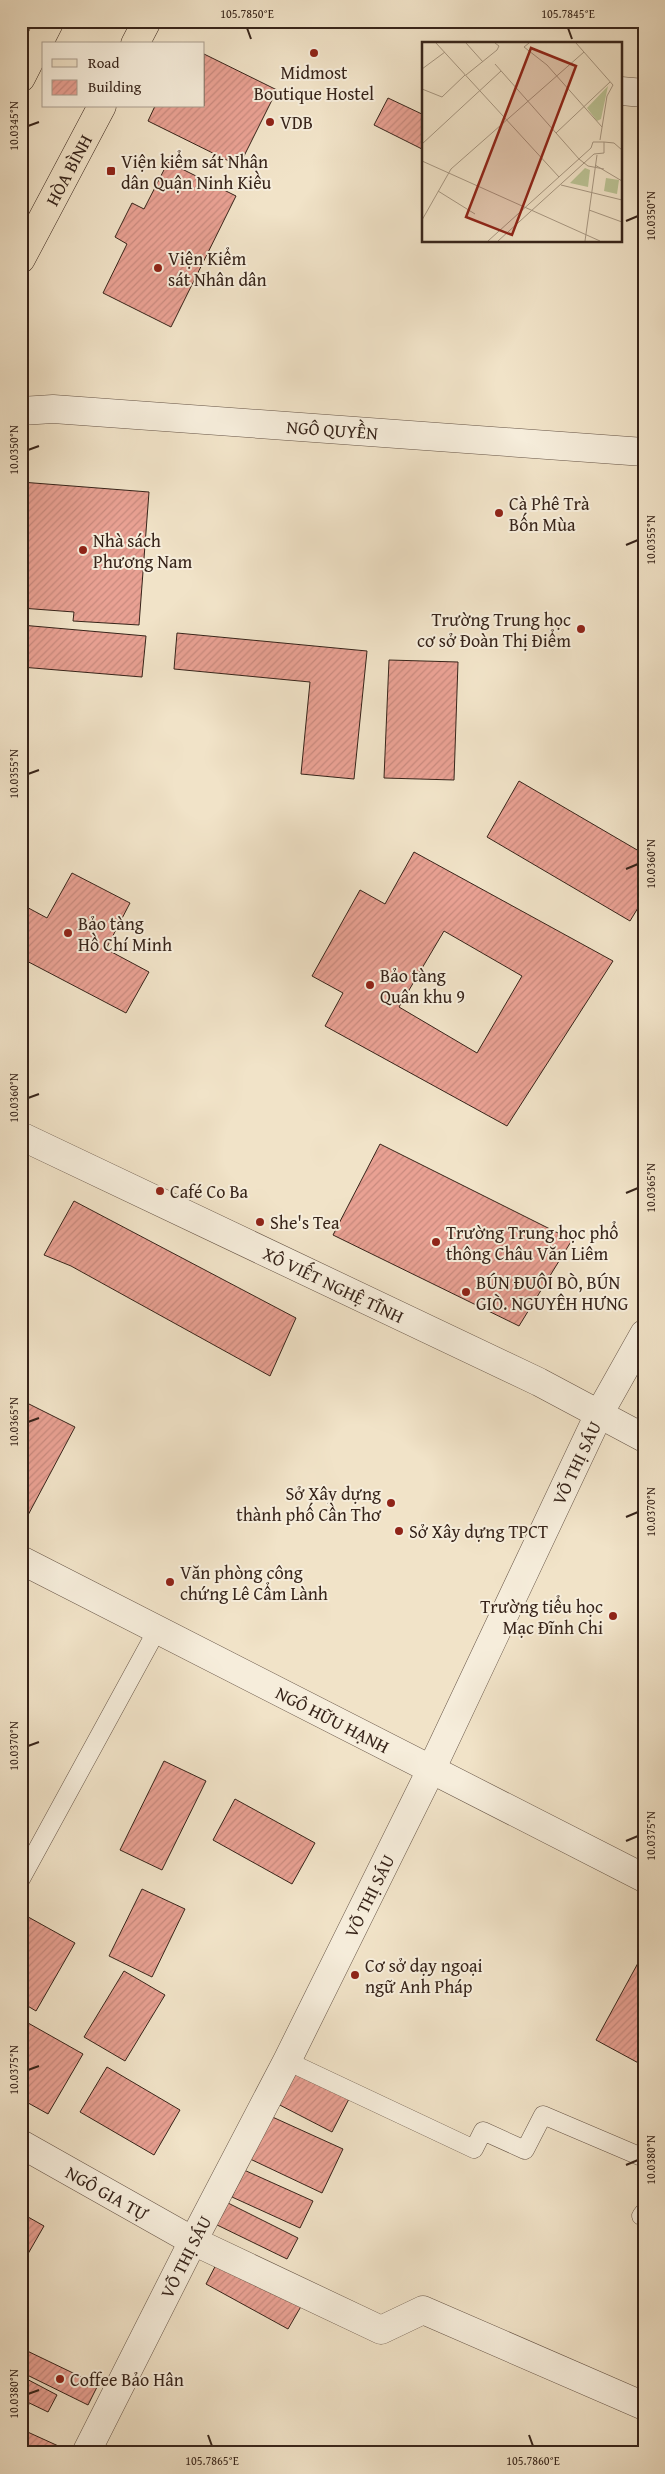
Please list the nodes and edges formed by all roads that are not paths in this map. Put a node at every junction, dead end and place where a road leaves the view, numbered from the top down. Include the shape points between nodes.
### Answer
1 (50, 21) edge
2 (147, 21) edge
3 (136, 42) edge
4 (22, 74) edge
5 (622, 91) edge
6 (644, 93) edge
7 (101, 108) edge
8 (21, 259) edge
9 (21, 411) edge
10 (644, 452) edge
11 (21, 1136) edge
12 (644, 1334) edge
13 (599, 1414) junction
14 (644, 1438) edge
15 (21, 1560) edge
16 (157, 1630) junction
17 (431, 1770) junction
18 (644, 1878) edge
19 (21, 1879) edge
20 (287, 2061) junction
21 (21, 2144) edge
22 (644, 2158) edge
23 (193, 2241) junction
24 (644, 2406) edge
25 (86, 2453) edge

1 - 4 main road
2 - 3 main road
5 - 6 street
7 - 8 main road, HÒA BÌNH
9 - 10 street, NGÔ QUYỀN via 63,410
11 - 13 street, XÔ VIẾT NGHỆ TĨNH via 539,1382
12 - 13 street, VÕ THỊ SÁU
13 - 14 street, XÔ VIẾT NGHỆ TĨNH
13 - 17 street, VÕ THỊ SÁU
15 - 16 street, NGÔ HỮU HẠNH
16 - 17 street, NGÔ HỮU HẠNH
16 - 19 lane
17 - 18 street, NGÔ HỮU HẠNH
17 - 20 street, VÕ THỊ SÁU
20 - 22 lane via 474,2149 483,2131 525,2150 543,2115
20 - 23 street, VÕ THỊ SÁU
21 - 23 street, NGÔ GIA TỰ
23 - 24 street, NGÔ GIA TỰ via 381,2330 424,2310
23 - 25 street, VÕ THỊ SÁU

